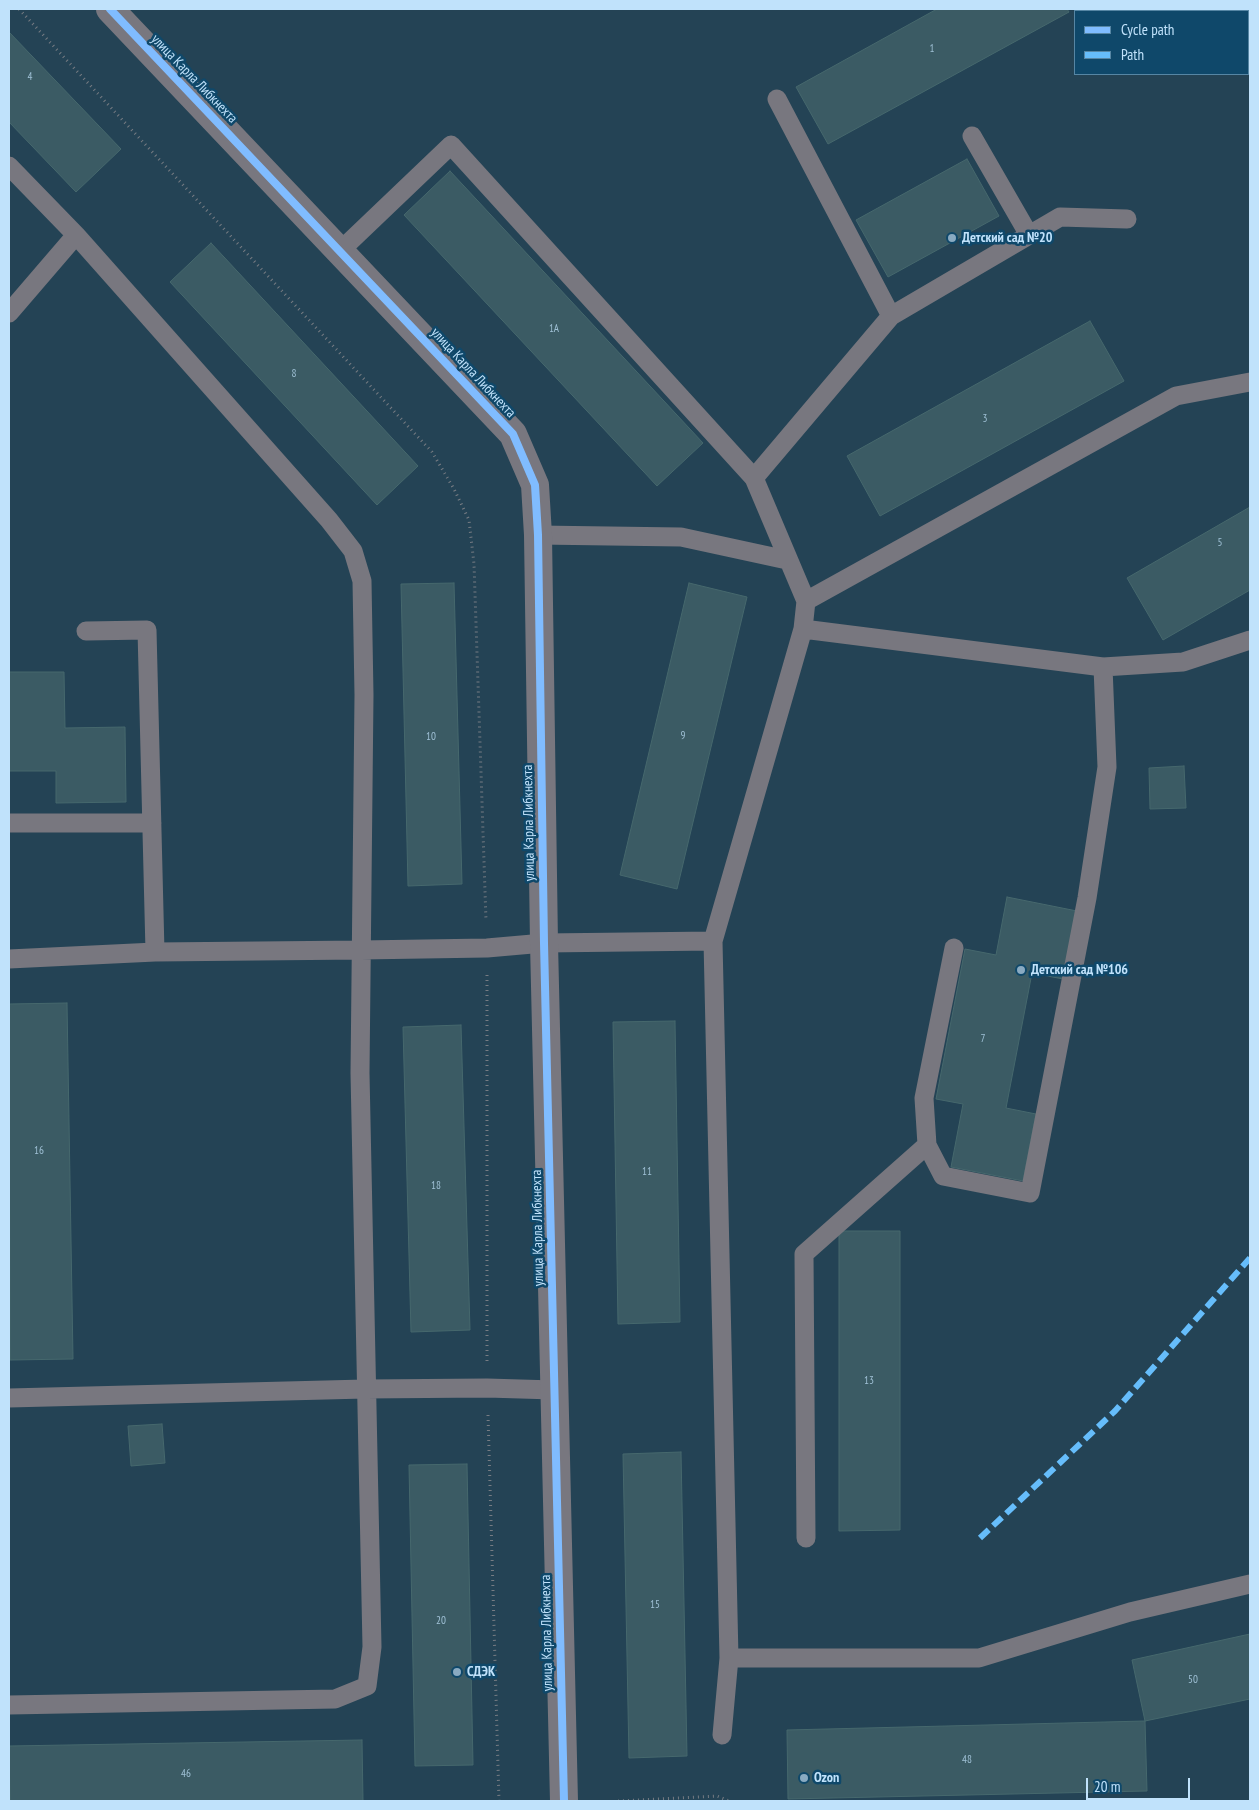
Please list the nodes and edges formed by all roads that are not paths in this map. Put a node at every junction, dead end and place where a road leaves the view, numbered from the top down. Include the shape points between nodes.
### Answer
1 (110, 9) edge
2 (777, 99) dead end
3 (972, 136) dead end
4 (9, 166) edge
5 (1127, 219) dead end
6 (76, 235) junction
7 (1029, 235) junction
8 (340, 251) junction
9 (9, 314) edge
10 (891, 316) junction
11 (1250, 382) edge
12 (754, 478) junction
13 (538, 535) junction
14 (788, 560) junction
15 (806, 601) junction
16 (803, 629) junction
17 (86, 631) dead end
18 (1248, 646) edge
19 (1103, 667) junction
20 (9, 822) edge
21 (152, 823) junction
22 (713, 941) junction
23 (544, 943) junction
24 (954, 948) dead end
25 (361, 950) junction
26 (155, 952) junction
27 (9, 959) edge
28 (927, 1145) junction
29 (366, 1389) junction
30 (554, 1390) junction
31 (9, 1398) edge
32 (806, 1538) dead end
33 (1250, 1584) edge
34 (729, 1658) junction
35 (9, 1705) edge
36 (722, 1734) dead end
37 (564, 1801) edge

1 - 8 street, улица Карла Либкнехта
2 - 10 lane
3 - 7 lane
4 - 6 lane
5 - 7 lane via 1060,217
6 - 9 lane
6 - 25 lane via 353,551 362,581
7 - 10 lane
8 - 12 lane via 451,145
8 - 13 street, улица Карла Либкнехта via 513,434 535,485
10 - 12 lane
11 - 15 lane via 1176,396
12 - 14 lane
13 - 14 lane via 681,537
13 - 23 street, улица Карла Либкнехта
14 - 15 lane
15 - 16 lane
16 - 19 lane
16 - 22 lane
17 - 21 lane via 147,630
18 - 19 lane via 1184,662
19 - 28 lane via 1107,767 1087,898 1030,1193 943,1176
20 - 21 lane
21 - 26 lane
22 - 23 lane
22 - 34 lane
23 - 25 lane via 487,948
23 - 30 street, улица Карла Либкнехта
24 - 28 lane via 924,1098
25 - 26 lane
25 - 29 lane
26 - 27 lane
28 - 32 lane via 804,1254
29 - 30 lane
29 - 31 lane
29 - 35 lane via 372,1647 367,1686 335,1699
30 - 37 street, улица Карла Либкнехта
33 - 34 lane via 1130,1612 979,1658
34 - 36 lane

